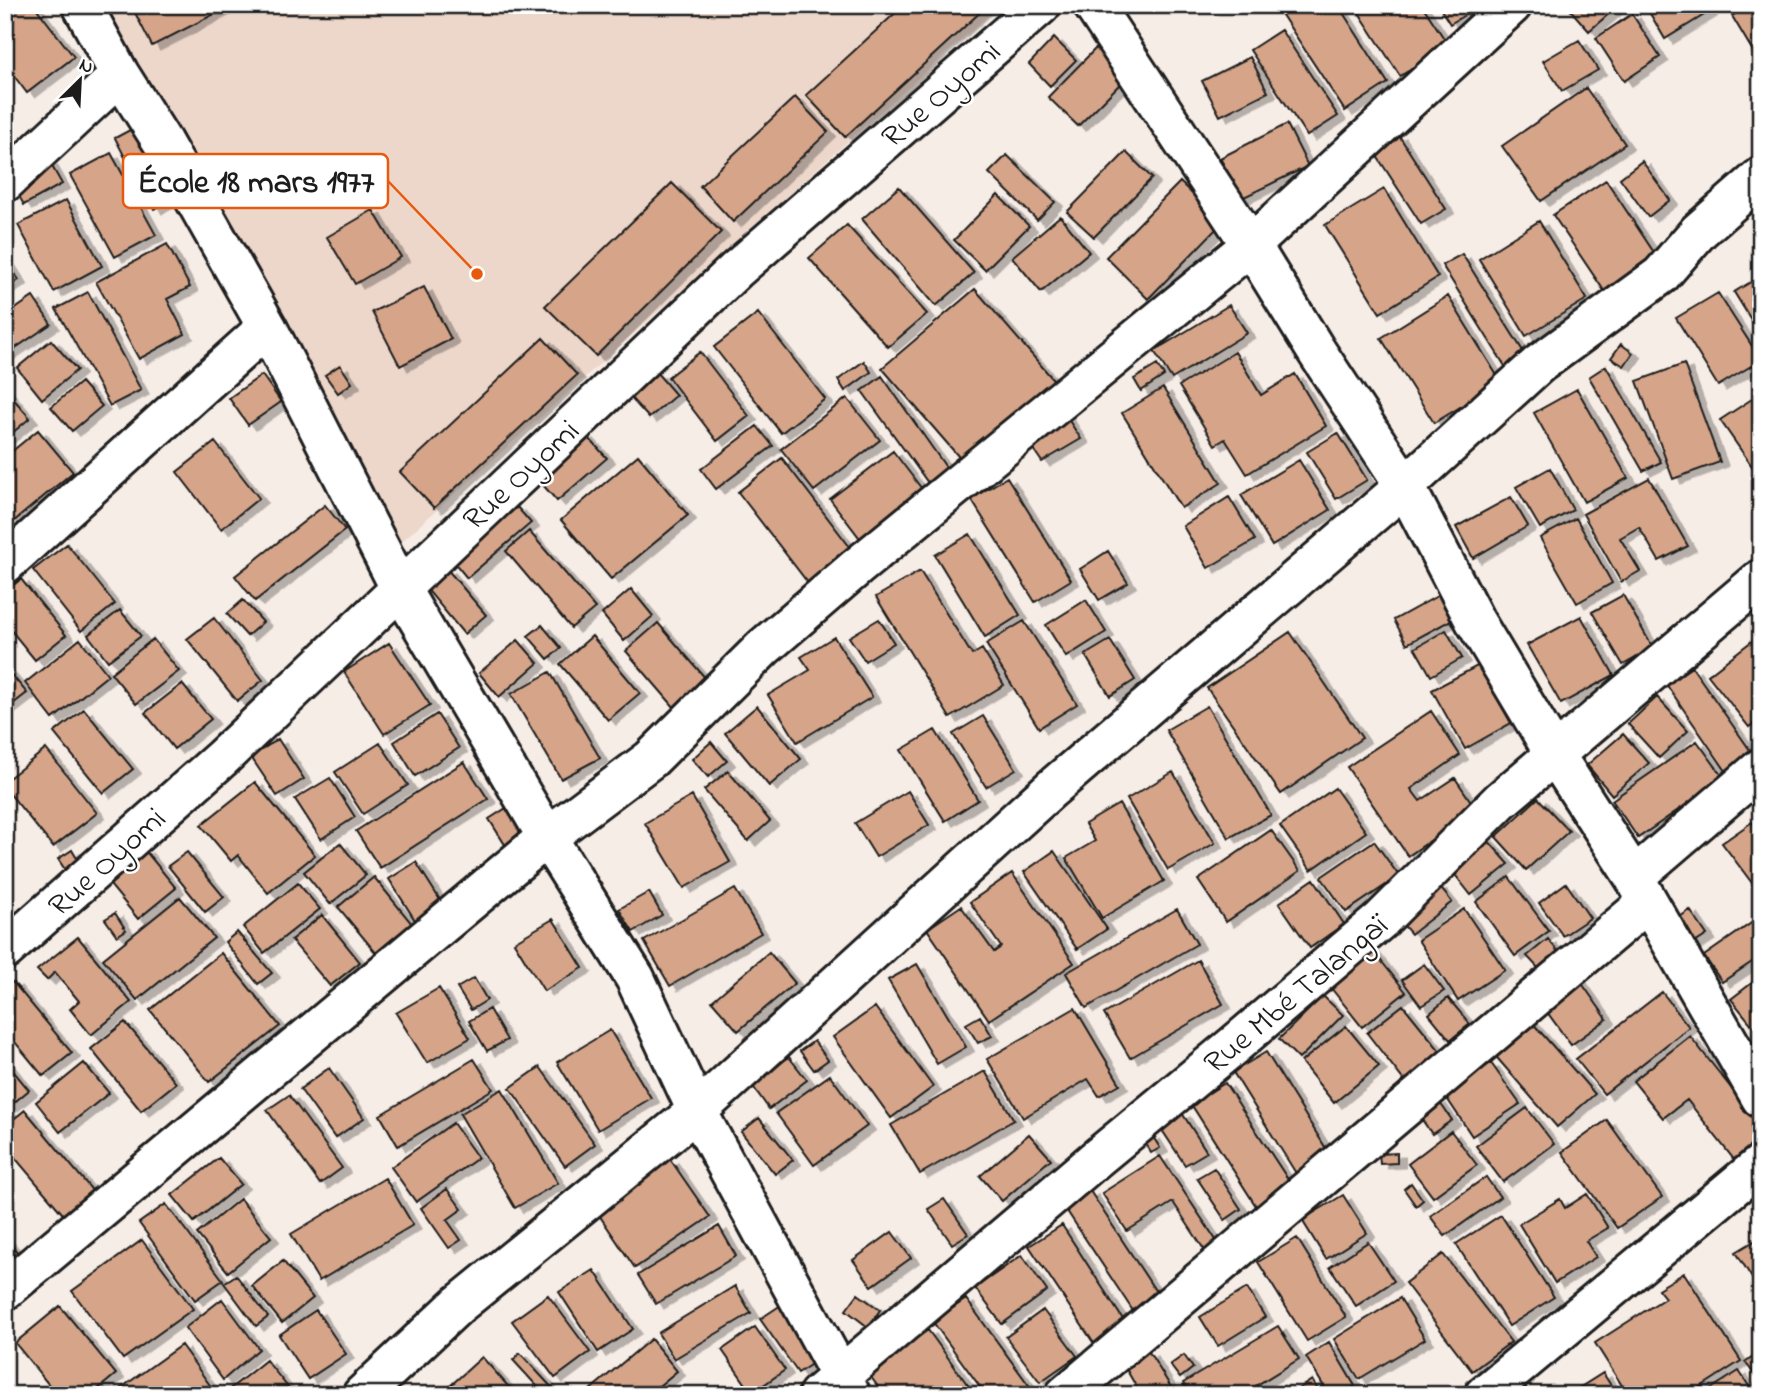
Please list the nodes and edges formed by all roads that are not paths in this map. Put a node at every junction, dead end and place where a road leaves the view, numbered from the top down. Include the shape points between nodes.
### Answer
1 (82, 5) edge
2 (1041, 5) edge
3 (1093, 5) edge
4 (1512, 5) edge
5 (120, 75) junction
6 (1761, 177) edge
7 (5, 182) edge
8 (1251, 245) junction
9 (267, 327) junction
10 (1405, 486) junction
11 (5, 564) edge
12 (1761, 579) edge
13 (400, 588) junction
14 (1555, 755) junction
15 (1761, 768) edge
16 (548, 837) junction
17 (1641, 890) junction
18 (5, 950) edge
19 (1761, 1098) edge
20 (697, 1111) junction
21 (1761, 1164) edge
22 (5, 1290) edge
23 (837, 1389) edge
24 (362, 1395) edge
25 (1065, 1395) edge
26 (1484, 1395) edge

1 - 5 street
2 - 13 street, Rue Oyomi via 736,270
3 - 8 street
4 - 8 street
5 - 7 street
5 - 9 street
6 - 10 street via 1699,230 1661,275 1539,364
8 - 10 street
8 - 16 street via 846,576 764,647 651,759
9 - 11 street
9 - 13 street
10 - 14 street via 1475,621
10 - 20 street via 1051,789
12 - 14 street, Rue Mbé Talangaï
13 - 16 street
13 - 18 street, Rue Oyomi via 222,758
14 - 17 street
14 - 23 street, Rue Mbé Talangaï via 1501,800 1381,920 1097,1158
15 - 17 street
16 - 20 street via 635,978
16 - 22 street
17 - 19 street
17 - 25 street
20 - 23 street
20 - 24 street via 458,1305
21 - 26 street

